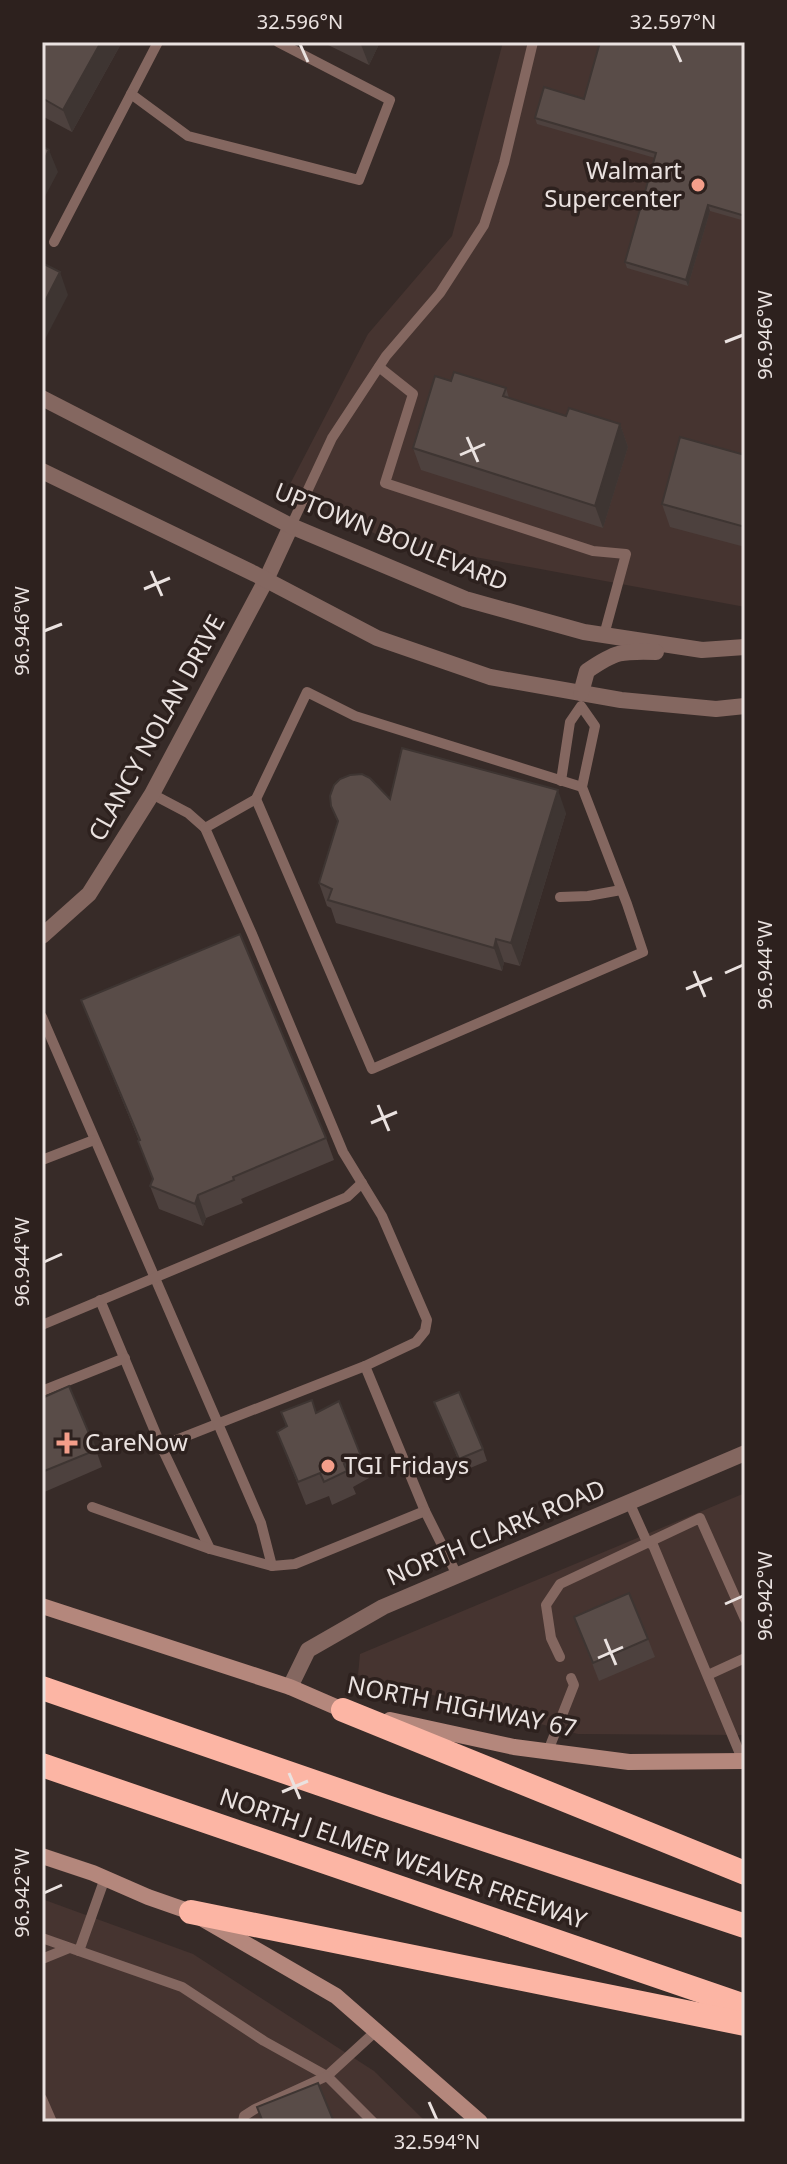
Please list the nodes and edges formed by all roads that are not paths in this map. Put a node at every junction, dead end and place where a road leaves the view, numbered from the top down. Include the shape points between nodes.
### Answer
1 (158, 42) edge
2 (278, 42) edge
3 (533, 42) edge
4 (131, 94) junction
5 (54, 242) dead end
6 (379, 367) junction
7 (42, 398) edge
8 (42, 471) edge
9 (291, 526) junction
10 (266, 580) junction
11 (604, 635) junction
12 (745, 647) edge
13 (702, 650) junction
14 (581, 700) junction
15 (745, 706) edge
16 (561, 781) junction
17 (582, 787) junction
18 (152, 794) junction
19 (256, 799) junction
20 (205, 828) junction
21 (621, 890) junction
22 (560, 897) dead end
23 (42, 936) edge
24 (42, 1017) edge
25 (94, 1140) junction
26 (42, 1160) edge
27 (362, 1183) junction
28 (154, 1278) junction
29 (100, 1300) junction
30 (42, 1325) edge
31 (125, 1358) junction
32 (365, 1366) junction
33 (42, 1391) edge
34 (218, 1424) junction
35 (161, 1446) junction
36 (745, 1453) edge
37 (629, 1502) junction
38 (92, 1507) dead end
39 (425, 1511) junction
40 (647, 1542) junction
41 (210, 1549) junction
42 (272, 1566) junction
43 (457, 1575) junction
44 (42, 1606) edge
45 (745, 1619) edge
46 (560, 1657) dead end
47 (745, 1658) edge
48 (708, 1675) junction
49 (571, 1678) dead end
50 (290, 1687) junction
51 (42, 1688) edge
52 (343, 1710) junction
53 (548, 1751) junction
54 (744, 1761) edge
55 (42, 1765) edge
56 (42, 1856) edge
57 (745, 1873) edge
58 (105, 1878) junction
59 (191, 1912) junction
60 (745, 1926) edge
61 (42, 1938) edge
62 (74, 1950) junction
63 (42, 1959) edge
64 (745, 2006) edge
65 (745, 2024) edge
66 (376, 2031) junction
67 (327, 2076) junction
68 (42, 2099) edge
69 (52, 2122) edge
70 (243, 2122) edge
71 (373, 2122) edge
72 (480, 2122) edge

1 - 4 lane
2 - 4 lane via 390,100 359,180 188,136
3 - 6 lane via 484,225 440,293
4 - 5 lane
6 - 9 lane via 332,438
6 - 11 lane via 413,394 385,483 593,551 626,554
7 - 9 street, UPTOWN BOULEVARD
8 - 10 street
9 - 10 street, CLANCY NOLAN DRIVE
9 - 11 street, UPTOWN BOULEVARD via 465,599
10 - 14 street via 377,638 490,677
10 - 18 street, CLANCY NOLAN DRIVE
11 - 13 street, UPTOWN BOULEVARD
12 - 13 street, UPTOWN BOULEVARD
13 - 14 street via 612,654 587,671
14 - 15 street via 716,709
14 - 16 lane via 570,722
14 - 17 lane via 595,726
16 - 17 lane
16 - 19 lane via 355,716 307,692
17 - 21 lane
18 - 20 lane
18 - 23 street, CLANCY NOLAN DRIVE via 89,894
19 - 20 lane
19 - 21 lane via 372,1069 643,952
20 - 27 lane via 343,1152
21 - 22 lane
24 - 25 lane
25 - 26 lane
25 - 28 lane
27 - 28 lane via 347,1197
27 - 32 lane via 427,1320 416,1342
28 - 29 lane
28 - 34 lane
29 - 30 lane
29 - 31 lane
31 - 33 lane
31 - 35 lane
32 - 34 lane
32 - 39 lane
34 - 35 lane
34 - 42 lane via 261,1523
35 - 41 lane
36 - 37 street, NORTH CLARK ROAD
37 - 40 lane
37 - 43 street, NORTH CLARK ROAD
38 - 41 lane
39 - 42 lane via 295,1564
39 - 43 lane
40 - 45 lane via 700,1518
40 - 46 lane via 560,1584 546,1605
40 - 48 lane via 653,1545
41 - 42 lane
43 - 50 street, NORTH CLARK ROAD via 383,1607 308,1650
44 - 50 main road, NORTH HIGHWAY 67
47 - 48 lane
48 - 54 lane
49 - 53 lane via 574,1685
50 - 52 main road, NORTH HIGHWAY 67
51 - 60 highway, NORTH J ELMER WEAVER FREEWAY
52 - 53 main road, NORTH HIGHWAY 67
52 - 57 highway
53 - 54 main road, NORTH HIGHWAY 67 via 629,1762
55 - 64 highway, NORTH J ELMER WEAVER FREEWAY
56 - 58 main road
58 - 59 main road
58 - 62 lane
59 - 65 highway
59 - 66 main road via 336,1996
61 - 62 lane
62 - 63 lane
62 - 67 lane via 182,1987
66 - 67 lane
66 - 72 main road
67 - 70 lane via 255,2109
67 - 71 lane
68 - 69 lane

